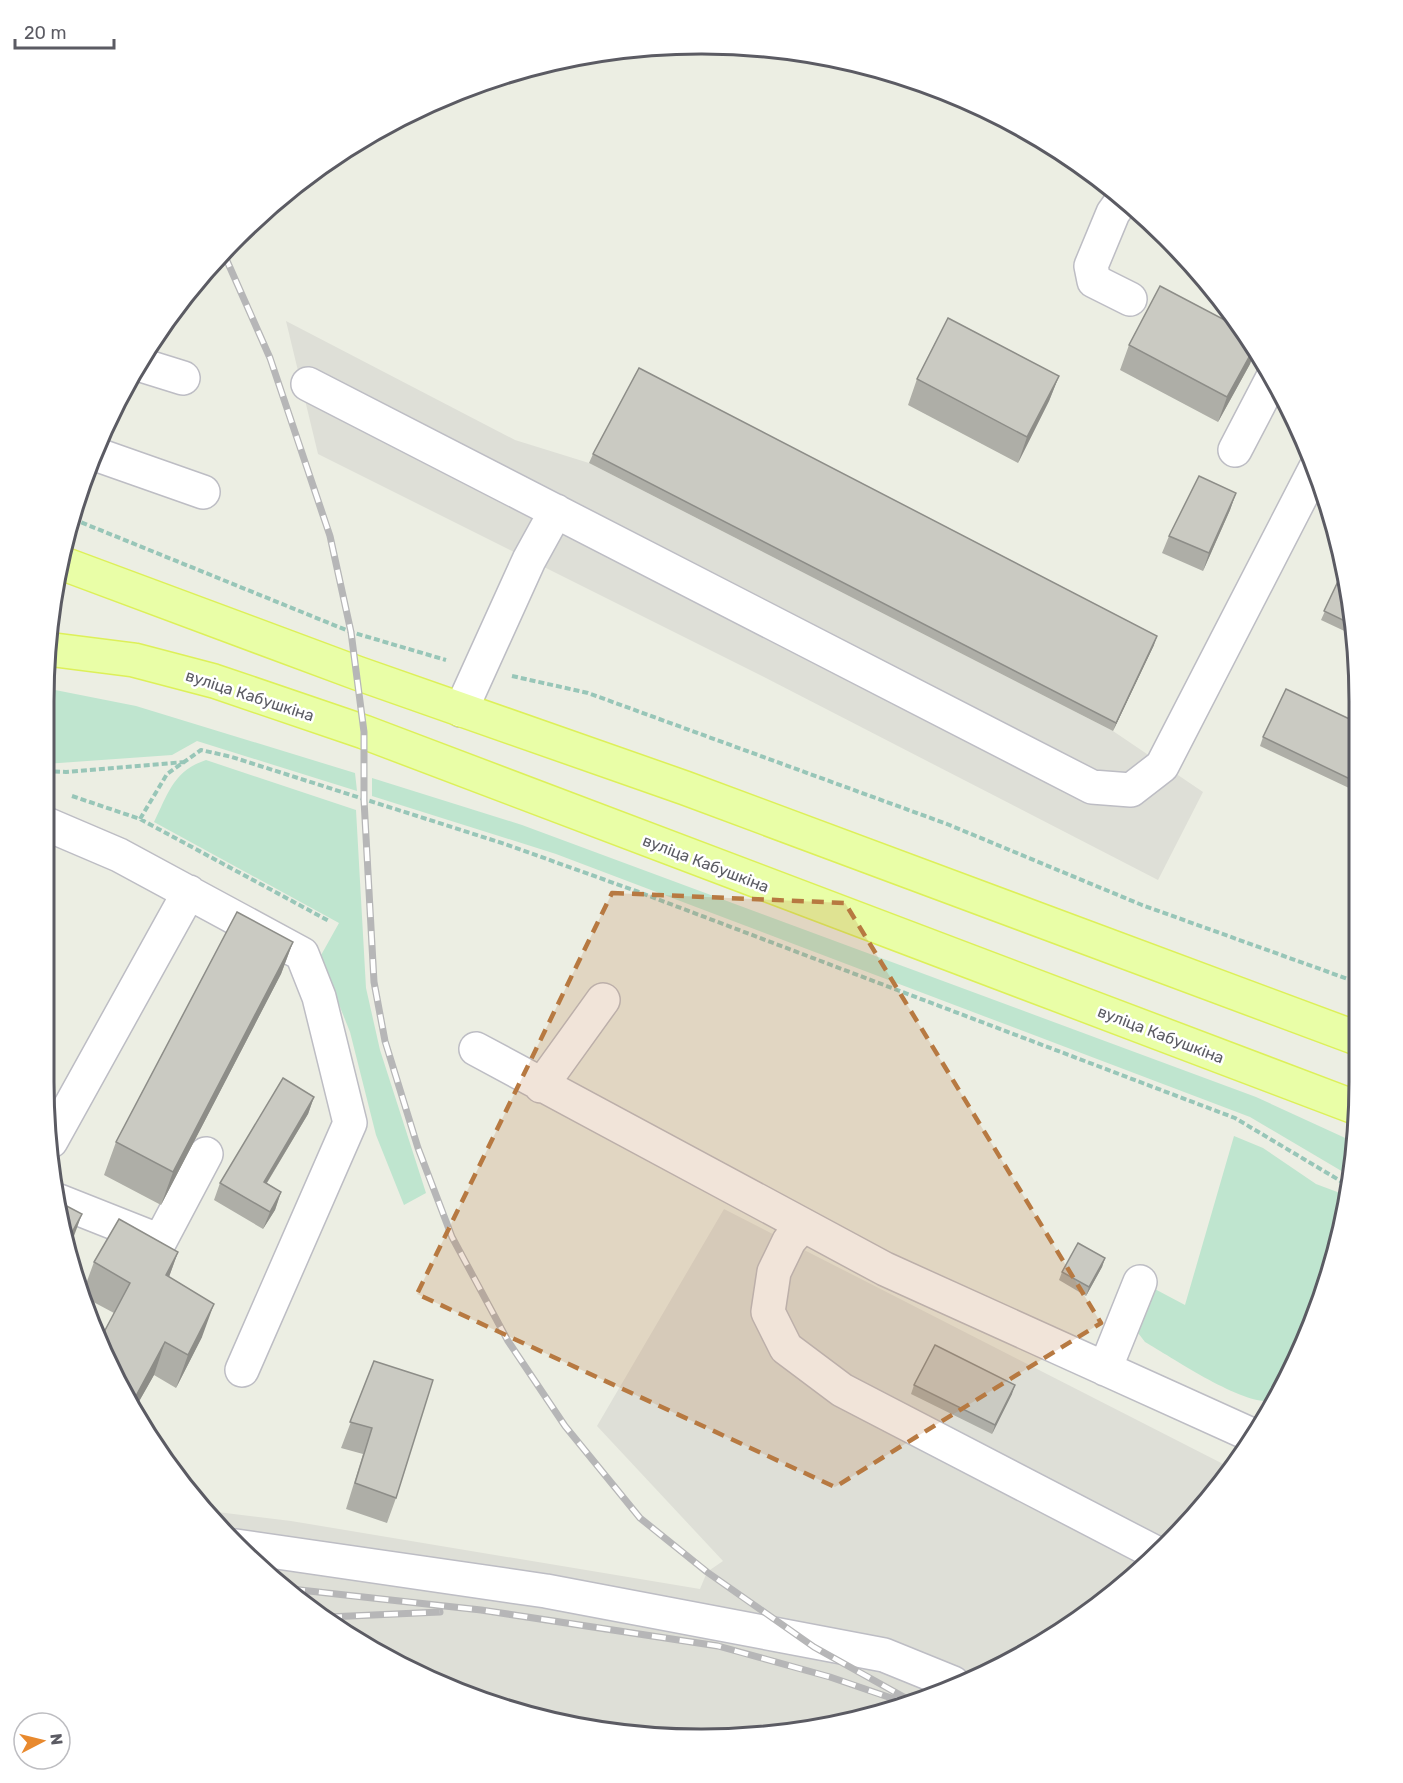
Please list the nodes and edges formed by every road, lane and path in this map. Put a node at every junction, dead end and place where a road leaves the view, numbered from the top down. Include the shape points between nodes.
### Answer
1 (1118, 206) edge
2 (1130, 299) dead end
3 (148, 367) edge
4 (183, 378) dead end
5 (308, 384) dead end
6 (1267, 388) edge
7 (1234, 450) dead end
8 (102, 456) edge
9 (1310, 479) edge
10 (203, 492) dead end
11 (556, 511) junction
12 (80, 522) edge
13 (68, 566) edge
14 (56, 650) edge
15 (479, 669) junction
16 (461, 710) junction
17 (184, 762) junction
18 (54, 771) edge
19 (66, 794) dead end
20 (140, 819) junction
21 (54, 826) edge
22 (189, 892) junction
23 (329, 921) dead end
24 (1349, 979) edge
25 (603, 1000) dead end
26 (1349, 1035) edge
27 (476, 1049) dead end
28 (542, 1086) junction
29 (1348, 1105) edge
30 (56, 1133) edge
31 (206, 1154) dead end
32 (1341, 1181) edge
33 (65, 1204) edge
34 (803, 1225) junction
35 (1140, 1282) dead end
36 (1105, 1369) junction
37 (242, 1370) dead end
38 (1245, 1432) edge
39 (254, 1549) edge
40 (1148, 1549) edge
41 (947, 1681) edge

1 - 2 lane via 1091,266 1094,281
3 - 4 lane
5 - 11 lane
6 - 7 lane
8 - 10 lane
9 - 11 lane via 1162,766 1131,790 1092,787
11 - 15 lane
12 - 15 path via 351,632
13 - 16 main road
14 - 29 main road, вуліца Кабушкіна via 134,660 214,681 354,729
15 - 16 lane
15 - 24 path via 588,693 947,824 1142,905
16 - 26 main road via 696,792
17 - 18 path
17 - 20 path via 167,774
17 - 32 path via 201,750 232,758 505,844 636,891 1235,1118
19 - 20 path
20 - 23 path
21 - 22 lane
22 - 30 lane
22 - 37 lane via 302,954 319,997 350,1123
25 - 28 lane
27 - 28 lane
28 - 34 lane
31 - 33 lane via 160,1241
34 - 36 lane via 885,1269
34 - 40 lane via 789,1241 774,1272 768,1312 786,1348 842,1390
35 - 36 lane
36 - 38 lane
39 - 41 lane via 546,1591 872,1652

